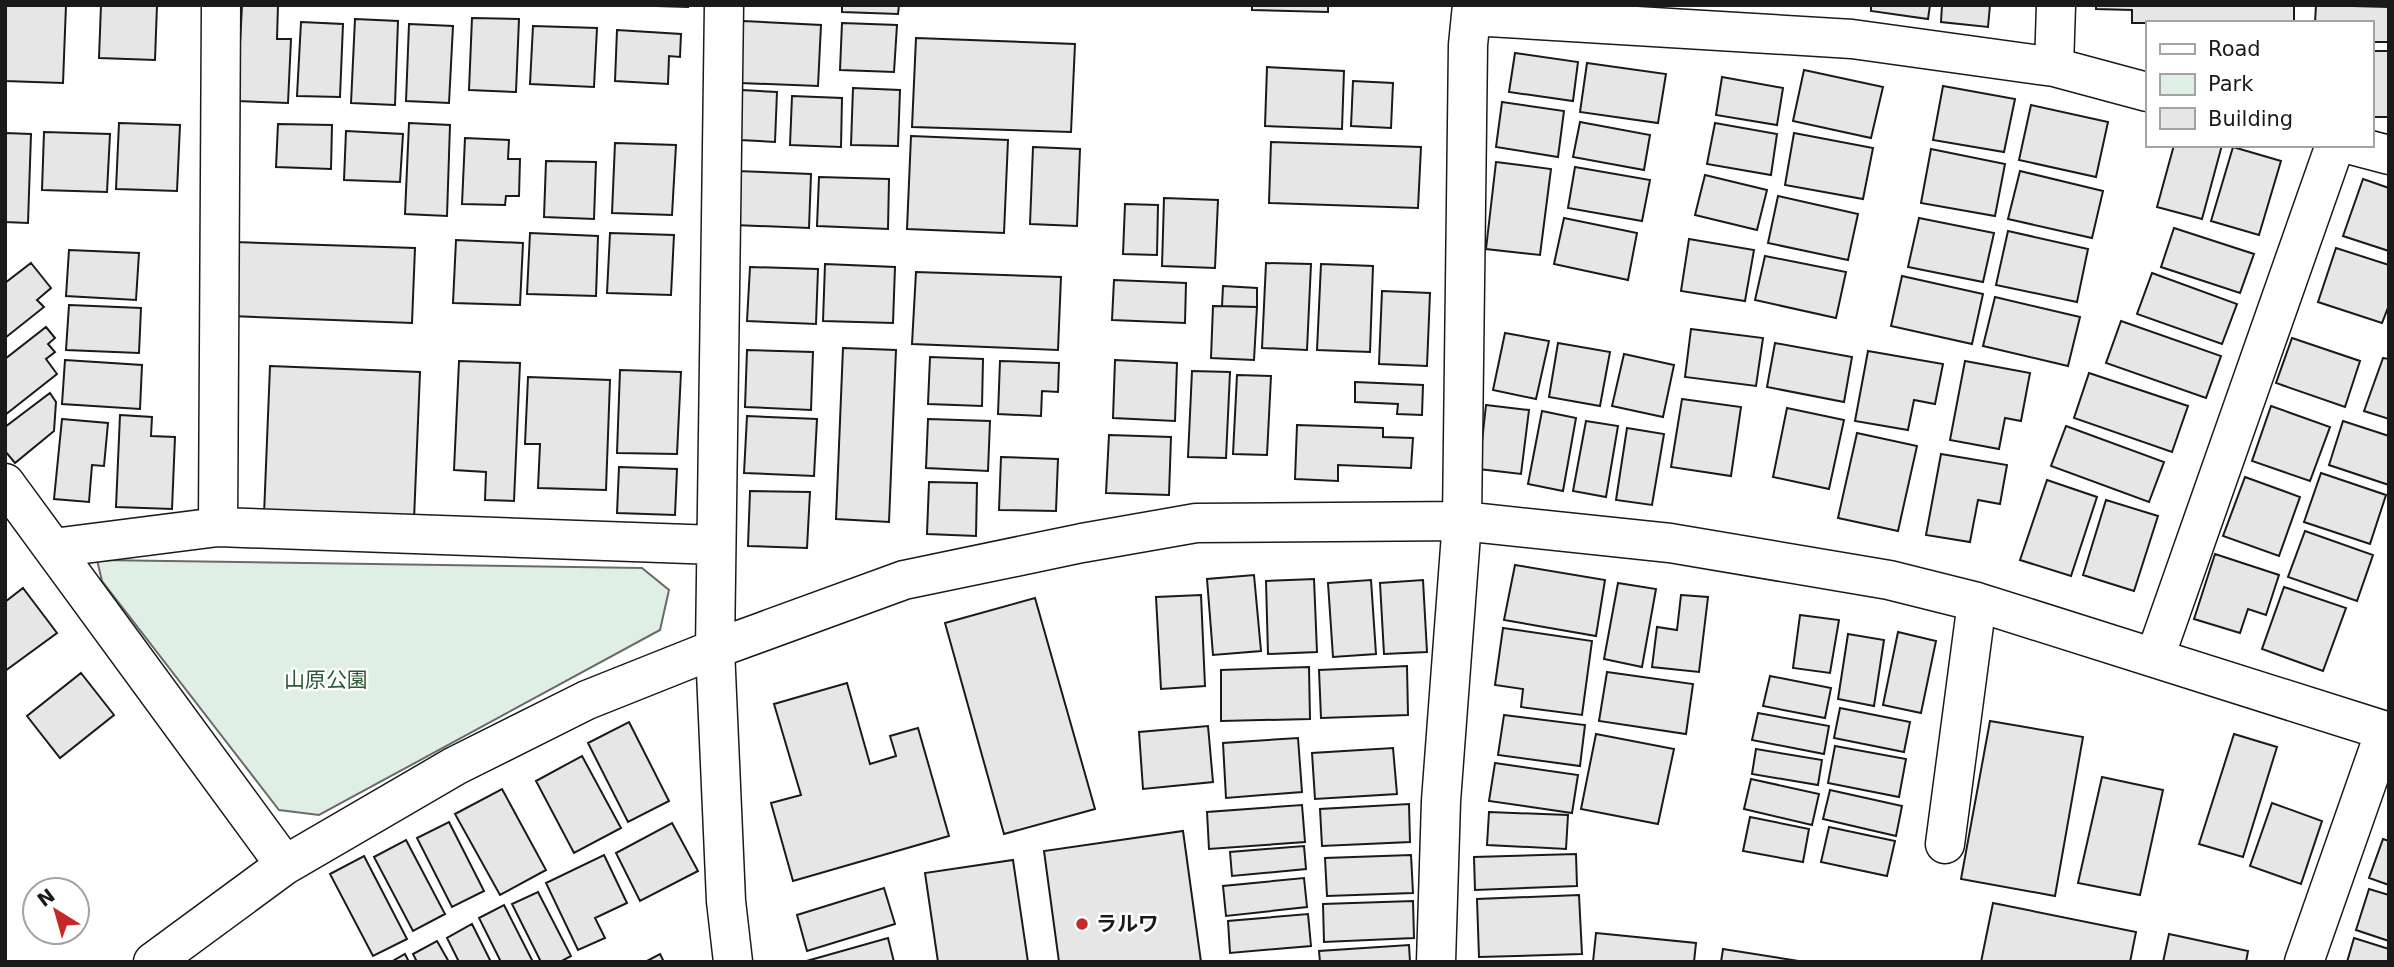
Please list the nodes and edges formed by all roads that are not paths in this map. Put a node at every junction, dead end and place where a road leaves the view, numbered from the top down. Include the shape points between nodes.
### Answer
1 (221, 5) edge
2 (724, 5) edge
3 (2056, 5) edge
4 (1472, 11) edge
5 (1853, 22) edge
6 (2054, 67) junction
7 (2146, 92) edge
8 (2334, 147) edge
9 (2359, 147) edge
10 (2389, 155) edge
11 (5, 483) edge
12 (1462, 522) junction
13 (218, 527) junction
14 (716, 545) junction
15 (53, 548) junction
16 (1977, 602) junction
17 (715, 649) junction
18 (2155, 657) junction
19 (2387, 731) edge
20 (1945, 844) dead end
21 (285, 866) junction
22 (153, 962) edge
23 (733, 962) edge
24 (1436, 962) edge
25 (2304, 962) edge

1 - 13 street
2 - 14 street
3 - 6 street
4 - 5 street
4 - 12 street
5 - 6 street
6 - 7 street
8 - 18 street
9 - 10 street
11 - 15 street
12 - 16 street via 1670,543 1889,580
12 - 17 street via 1196,523 904,580
12 - 24 street via 1441,801
13 - 14 street
13 - 15 street
14 - 17 street
15 - 21 street
16 - 18 street
16 - 20 street
17 - 21 street via 575,706 455,766
17 - 23 street
18 - 19 street
19 - 25 street
21 - 22 street

